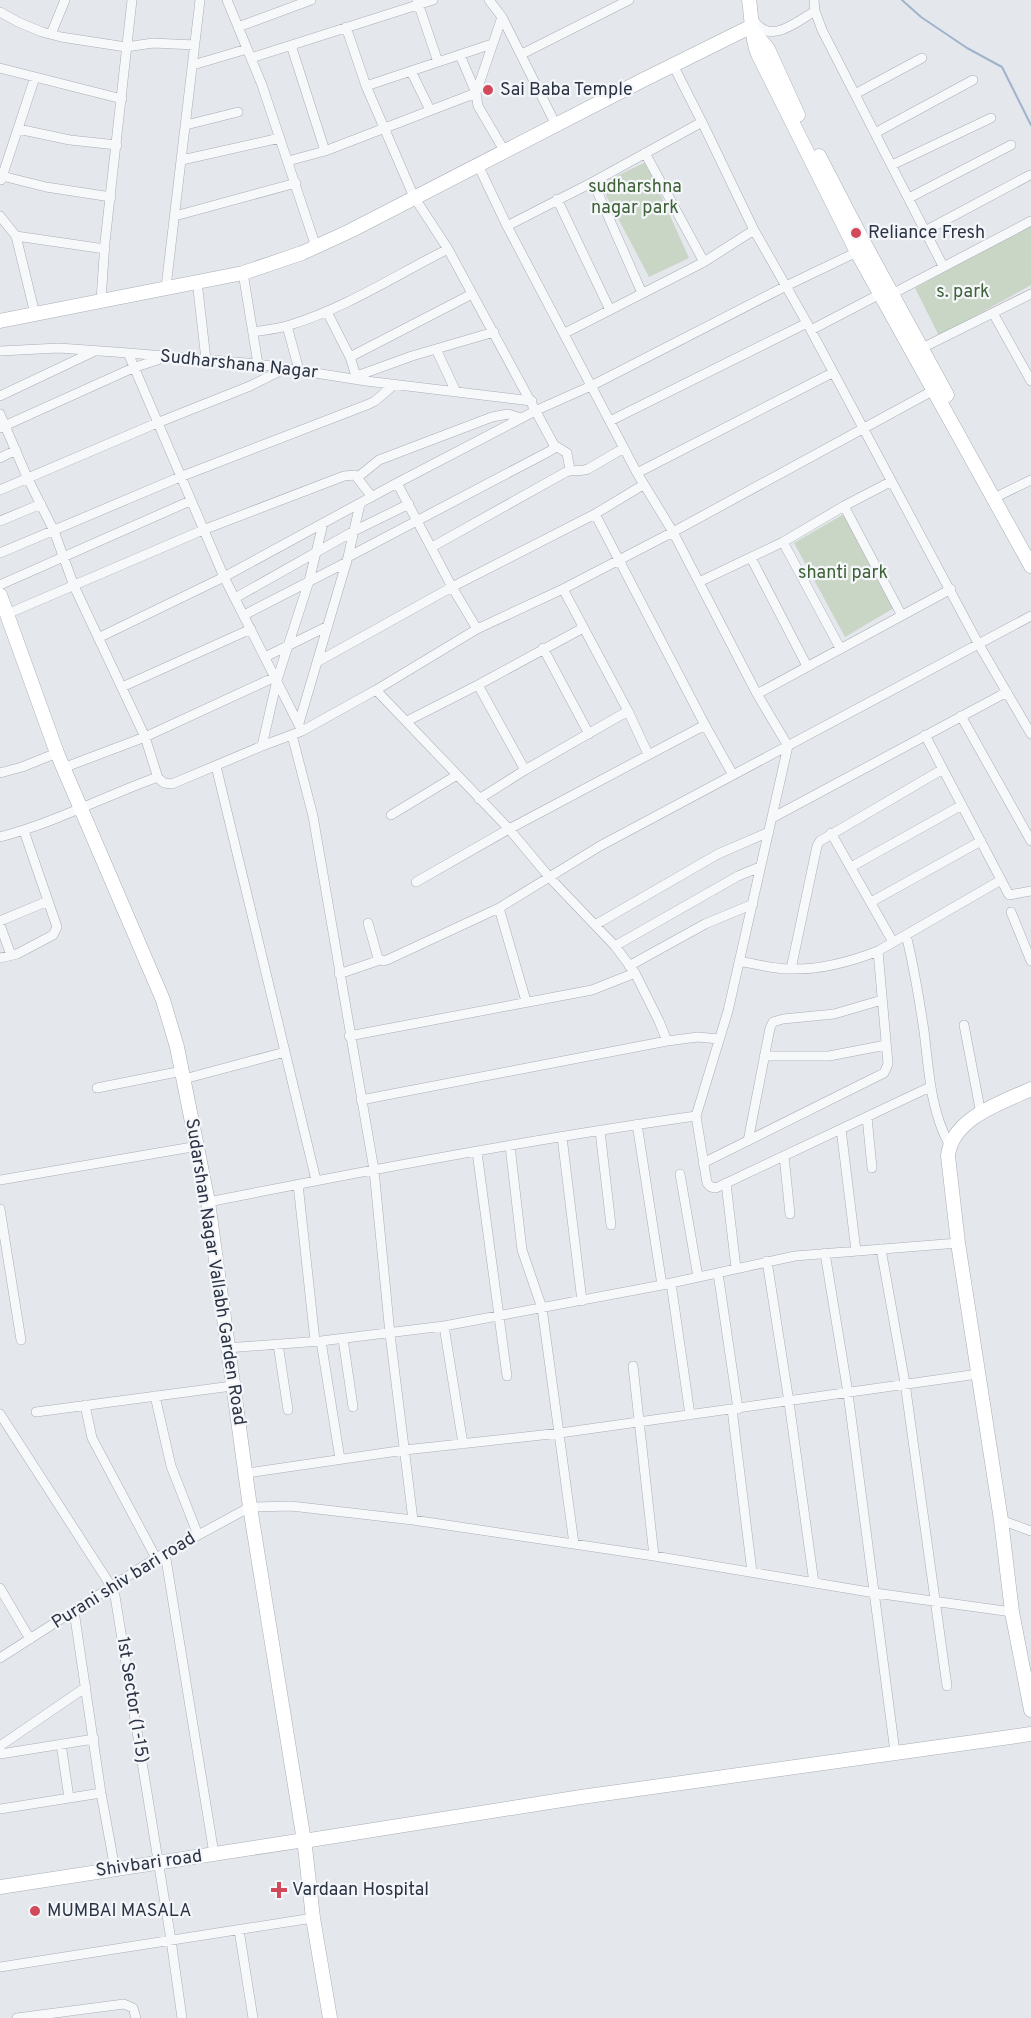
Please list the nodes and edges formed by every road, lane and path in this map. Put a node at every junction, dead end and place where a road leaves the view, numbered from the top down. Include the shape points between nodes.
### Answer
1 (65, 0) edge
2 (132, 0) edge
3 (200, 0) edge
4 (227, 0) edge
5 (311, 0) edge
6 (432, 0) edge
7 (629, 0) edge
8 (749, 0) edge
9 (814, 0) edge
10 (493, 1) edge
11 (417, 2) edge
12 (290, 3) edge
13 (815, 11) junction
14 (0, 12) edge
15 (502, 17) junction
16 (753, 25) junction
17 (238, 27) junction
18 (346, 27) junction
19 (51, 34) junction
20 (492, 44) junction
21 (195, 45) junction
22 (291, 45) junction
23 (126, 47) junction
24 (249, 54) junction
25 (522, 54) junction
26 (460, 55) junction
27 (922, 58) dead end
28 (438, 62) junction
29 (193, 65) junction
30 (673, 65) junction
31 (0, 68) edge
32 (411, 71) junction
33 (35, 77) junction
34 (973, 80) dead end
35 (366, 86) junction
36 (476, 93) junction
37 (855, 94) junction
38 (122, 99) junction
39 (430, 110) junction
40 (238, 112) dead end
41 (992, 118) dead end
42 (702, 122) junction
43 (186, 125) junction
44 (556, 125) junction
45 (384, 128) junction
46 (18, 129) junction
47 (875, 133) junction
48 (280, 138) junction
49 (117, 145) junction
50 (1011, 145) dead end
51 (325, 151) junction
52 (505, 152) junction
53 (645, 153) junction
54 (182, 160) junction
55 (288, 161) junction
56 (478, 165) junction
57 (892, 165) junction
58 (1030, 175) edge
59 (1, 179) edge
60 (592, 182) junction
61 (296, 183) junction
62 (111, 197) junction
63 (414, 197) junction
64 (909, 198) junction
65 (557, 199) junction
66 (0, 216) edge
67 (175, 216) junction
68 (1031, 221) edge
69 (507, 226) junction
70 (754, 230) junction
71 (926, 231) junction
72 (16, 236) junction
73 (316, 247) junction
74 (105, 249) junction
75 (448, 249) junction
76 (857, 252) junction
77 (704, 262) junction
78 (944, 266) junction
79 (243, 273) junction
80 (197, 281) junction
81 (786, 286) junction
82 (166, 287) junction
83 (642, 293) junction
84 (472, 294) junction
85 (886, 294) junction
86 (1031, 294) edge
87 (101, 300) junction
88 (610, 310) junction
89 (327, 312) junction
90 (993, 313) junction
91 (35, 314) junction
92 (0, 321) edge
93 (287, 326) junction
94 (809, 327) junction
95 (253, 332) junction
96 (494, 332) junction
97 (565, 333) junction
98 (436, 349) junction
99 (0, 351) edge
100 (95, 351) junction
101 (918, 351) junction
102 (128, 353) junction
103 (166, 357) junction
104 (350, 357) junction
105 (206, 360) junction
106 (258, 364) junction
107 (133, 368) junction
108 (286, 368) junction
109 (1028, 368) edge
110 (298, 370) junction
111 (832, 373) junction
112 (353, 377) junction
113 (1031, 381) edge
114 (395, 384) junction
115 (591, 386) junction
116 (934, 390) junction
117 (456, 392) junction
118 (0, 396) edge
119 (534, 405) junction
120 (0, 414) edge
121 (520, 418) junction
122 (610, 421) junction
123 (157, 423) junction
124 (3, 427) edge
125 (863, 429) junction
126 (555, 445) junction
127 (624, 448) junction
128 (16, 450) junction
129 (0, 458) edge
130 (570, 470) junction
131 (637, 473) junction
132 (27, 477) junction
133 (180, 477) junction
134 (358, 477) junction
135 (1031, 480) edge
136 (890, 482) junction
137 (397, 483) junction
138 (643, 485) junction
139 (0, 490) edge
140 (998, 496) junction
141 (372, 497) junction
142 (190, 501) junction
143 (41, 504) junction
144 (360, 504) junction
145 (409, 504) junction
146 (844, 506) junction
147 (595, 514) junction
148 (417, 520) junction
149 (0, 521) edge
150 (322, 524) junction
151 (203, 530) junction
152 (54, 531) junction
153 (354, 531) junction
154 (674, 531) junction
155 (783, 542) junction
156 (432, 547) junction
157 (1031, 547) edge
158 (0, 553) edge
159 (315, 554) junction
160 (63, 557) junction
161 (751, 558) junction
162 (620, 559) junction
163 (348, 560) junction
164 (1031, 566) edge
165 (224, 577) junction
166 (309, 581) junction
167 (699, 582) junction
168 (0, 585) edge
169 (74, 586) junction
170 (452, 587) junction
171 (562, 589) junction
172 (951, 589) junction
173 (0, 595) edge
174 (235, 598) junction
175 (7, 614) junction
176 (901, 614) junction
177 (244, 615) junction
178 (1031, 616) edge
179 (328, 626) junction
180 (583, 628) junction
181 (251, 629) junction
182 (477, 629) junction
183 (98, 638) junction
184 (978, 643) junction
185 (288, 646) junction
186 (543, 648) junction
187 (840, 648) junction
188 (265, 657) junction
189 (317, 662) junction
190 (807, 666) junction
191 (276, 679) junction
192 (478, 685) junction
193 (122, 687) junction
194 (376, 690) junction
195 (1007, 692) junction
196 (757, 694) junction
197 (628, 711) junction
198 (962, 716) junction
199 (407, 721) junction
200 (705, 725) junction
201 (300, 727) junction
202 (589, 734) junction
203 (1031, 734) edge
204 (292, 735) junction
205 (925, 735) junction
206 (145, 737) junction
207 (262, 746) junction
208 (788, 746) junction
209 (57, 753) junction
210 (648, 753) junction
211 (216, 766) junction
212 (63, 768) junction
213 (943, 769) junction
214 (525, 770) junction
215 (0, 773) edge
216 (457, 775) junction
217 (733, 775) junction
218 (158, 778) junction
219 (479, 799) junction
220 (962, 805) junction
221 (82, 809) junction
222 (391, 815) dead end
223 (772, 818) junction
224 (509, 828) junction
225 (24, 831) junction
226 (769, 832) junction
227 (831, 833) junction
228 (0, 837) edge
229 (981, 841) junction
230 (1031, 842) edge
231 (760, 867) junction
232 (851, 867) junction
233 (550, 878) junction
234 (1001, 880) junction
235 (416, 882) dead end
236 (1031, 891) edge
237 (48, 901) junction
238 (872, 902) junction
239 (753, 904) junction
240 (499, 908) junction
241 (1011, 912) dead end
242 (0, 923) edge
243 (368, 923) dead end
244 (595, 925) junction
245 (906, 934) junction
246 (893, 942) junction
247 (615, 946) junction
248 (878, 951) junction
249 (1030, 954) edge
250 (11, 955) junction
251 (0, 958) edge
252 (380, 960) junction
253 (739, 961) junction
254 (791, 969) junction
255 (632, 970) junction
256 (339, 974) junction
257 (882, 1000) junction
258 (526, 1001) junction
259 (964, 1025) dead end
260 (349, 1036) junction
261 (719, 1039) junction
262 (667, 1041) junction
263 (886, 1045) junction
264 (285, 1052) junction
265 (764, 1056) junction
266 (183, 1075) junction
267 (930, 1087) junction
268 (97, 1088) dead end
269 (1031, 1089) edge
270 (361, 1100) junction
271 (981, 1114) junction
272 (696, 1116) junction
273 (867, 1117) junction
274 (637, 1124) junction
275 (841, 1129) junction
276 (600, 1131) junction
277 (562, 1137) junction
278 (748, 1141) junction
279 (950, 1144) junction
280 (198, 1146) junction
281 (510, 1146) junction
282 (477, 1152) junction
283 (784, 1156) junction
284 (704, 1163) junction
285 (872, 1168) dead end
286 (374, 1170) junction
287 (680, 1174) dead end
288 (0, 1180) edge
289 (316, 1180) junction
290 (726, 1183) junction
291 (298, 1184) junction
292 (208, 1202) junction
293 (0, 1209) edge
294 (790, 1214) dead end
295 (611, 1225) dead end
296 (958, 1243) junction
297 (881, 1249) junction
298 (855, 1251) junction
299 (825, 1253) junction
300 (767, 1261) junction
301 (736, 1268) junction
302 (718, 1272) junction
303 (698, 1277) junction
304 (666, 1284) junction
305 (582, 1301) junction
306 (542, 1308) junction
307 (499, 1316) junction
308 (444, 1326) junction
309 (390, 1334) junction
310 (343, 1339) junction
311 (21, 1340) dead end
312 (318, 1341) junction
313 (278, 1344) junction
314 (227, 1348) junction
315 (633, 1366) dead end
316 (978, 1374) junction
317 (507, 1376) dead end
318 (905, 1383) junction
319 (232, 1386) junction
320 (848, 1393) junction
321 (155, 1396) junction
322 (789, 1402) junction
323 (84, 1405) junction
324 (352, 1407) dead end
325 (735, 1409) junction
326 (288, 1410) dead end
327 (36, 1412) dead end
328 (0, 1414) edge
329 (690, 1415) junction
330 (641, 1421) junction
331 (560, 1433) junction
332 (463, 1444) junction
333 (405, 1450) junction
334 (340, 1459) junction
335 (247, 1473) junction
336 (250, 1507) junction
337 (413, 1520) junction
338 (1000, 1520) junction
339 (1031, 1531) edge
340 (198, 1535) junction
341 (574, 1544) junction
342 (160, 1556) junction
343 (654, 1556) junction
344 (752, 1572) junction
345 (814, 1583) junction
346 (111, 1586) junction
347 (0, 1588) edge
348 (875, 1593) junction
349 (934, 1601) junction
350 (74, 1611) junction
351 (1012, 1612) junction
352 (30, 1639) junction
353 (0, 1658) edge
354 (947, 1686) dead end
355 (86, 1688) junction
356 (1031, 1710) edge
357 (1031, 1734) edge
358 (94, 1739) junction
359 (61, 1744) junction
360 (0, 1746) edge
361 (895, 1752) junction
362 (0, 1754) edge
363 (101, 1793) junction
364 (69, 1798) junction
365 (0, 1809) edge
366 (304, 1841) junction
367 (214, 1854) junction
368 (159, 1862) junction
369 (115, 1869) junction
370 (0, 1887) edge
371 (314, 1918) junction
372 (239, 1930) junction
373 (171, 1940) junction
374 (0, 1967) edge
375 (23, 2018) edge
376 (136, 2018) edge
377 (182, 2018) edge
378 (253, 2018) edge
379 (330, 2018) edge

1 - 19 street
2 - 23 street
3 - 21 street
4 - 17 street
5 - 12 street
6 - 11 street
7 - 25 street
8 - 16 street
9 - 13 street
10 - 15 street
11 - 18 street
11 - 28 street
12 - 17 street
13 - 16 street via 788,28 770,32
13 - 37 street
14 - 19 street
15 - 20 street
15 - 25 street
16 - 30 street
16 - 76 street via 758,54
16 - 85 street
17 - 24 street
18 - 22 street
18 - 35 street
19 - 23 street
20 - 26 street
20 - 36 street
21 - 23 street via 153,43
21 - 29 street
22 - 24 street
22 - 51 street
23 - 38 street
24 - 29 street
24 - 48 street
25 - 44 street
26 - 28 street
26 - 36 street
27 - 37 street
28 - 32 street
29 - 43 street
30 - 42 street
30 - 44 street
31 - 33 street
32 - 35 street
32 - 39 street
33 - 38 street
33 - 46 street
34 - 47 street
35 - 45 street
36 - 39 street
36 - 52 street via 478,106
37 - 47 street
38 - 49 street
39 - 45 street
40 - 43 street
41 - 57 street
42 - 53 street
42 - 70 street
43 - 54 street
44 - 52 street
45 - 51 street
45 - 63 street
46 - 49 street
46 - 59 street
47 - 57 street
48 - 54 street
48 - 55 street
49 - 62 street
50 - 64 street
51 - 55 street
52 - 56 street
53 - 60 street
53 - 77 street
54 - 67 street
55 - 61 street
56 - 63 street
56 - 69 street
57 - 64 street
58 - 71 street
59 - 62 street
60 - 65 street
60 - 83 street
61 - 67 street
61 - 73 street
62 - 74 street
63 - 73 street
63 - 75 street
64 - 71 street
65 - 69 street
65 - 88 street
66 - 72 street
67 - 82 street
68 - 78 street
69 - 97 street
70 - 77 street
70 - 81 street
71 - 78 street
72 - 74 street
72 - 91 street
73 - 79 street
74 - 87 street
75 - 84 street
75 - 89 street
76 - 81 street
76 - 85 street
77 - 83 street
78 - 85 street
79 - 80 street
79 - 95 street
80 - 82 street
80 - 105 street
81 - 94 street
81 - 115 street
82 - 87 street
83 - 88 street
84 - 96 street
84 - 104 street
85 - 94 street
85 - 101 street
86 - 90 street
87 - 91 street
88 - 97 street
89 - 93 street
89 - 104 street
90 - 101 street
90 - 109 street
91 - 92 street
93 - 95 street
93 - 110 street
94 - 111 street
94 - 122 street
95 - 106 street
96 - 98 street, Sudharshana Nagar
96 - 119 street
97 - 115 street
98 - 112 street, Sudharshana Nagar
98 - 117 street
99 - 100 street, Sudharshana Nagar
100 - 102 street, Sudharshana Nagar
100 - 118 street
101 - 116 street
101 - 140 street
102 - 103 street, Sudharshana Nagar
102 - 107 street
103 - 105 street, Sudharshana Nagar
103 - 107 street
104 - 112 street
105 - 106 street, Sudharshana Nagar
106 - 108 street, Sudharshana Nagar
107 - 123 street
107 - 124 street
108 - 110 street, Sudharshana Nagar
108 - 123 street
109 - 113 street
110 - 112 street, Sudharshana Nagar
111 - 125 street
111 - 131 street
112 - 114 street, Sudharshana Nagar
114 - 117 street, Sudharshana Nagar
114 - 133 street via 369,404
115 - 119 street
115 - 122 street
116 - 125 street
116 - 140 street
117 - 119 street, Sudharshana Nagar
119 - 121 street
119 - 126 street
120 - 124 street
121 - 134 street via 508,414 492,417 379,460
121 - 137 street
122 - 127 street
123 - 132 street
123 - 133 street
124 - 128 street
125 - 136 street
125 - 154 street
126 - 130 street via 567,453
126 - 148 street
127 - 130 street via 588,469
127 - 131 street
128 - 129 street
128 - 132 street
130 - 156 street
131 - 138 street
132 - 139 street
132 - 143 street
133 - 142 street
133 - 152 street
134 - 141 street
134 - 151 street via 344,476
135 - 140 street
136 - 146 street
136 - 172 street
137 - 141 street
137 - 145 street
138 - 147 street
138 - 154 street
140 - 157 street
140 - 164 street
141 - 144 street
142 - 151 street
142 - 160 street
143 - 149 street
143 - 152 street
144 - 150 street
144 - 153 street
145 - 148 street
145 - 153 street
146 - 155 street
146 - 176 street
147 - 162 street
147 - 170 street
148 - 156 street
148 - 163 street
150 - 159 street
150 - 165 street
151 - 165 street
151 - 169 street
152 - 158 street
152 - 160 street
153 - 159 street
153 - 163 street
154 - 162 street
154 - 167 street
155 - 161 street
155 - 187 street
156 - 170 street
159 - 166 street
159 - 174 street
160 - 168 street
160 - 169 street
161 - 167 street
161 - 190 street
162 - 171 street
162 - 200 street
163 - 166 street
163 - 179 street
165 - 174 street
165 - 183 street
166 - 177 street
166 - 185 street
167 - 196 street
169 - 175 street
169 - 183 street
170 - 182 street
170 - 189 street
171 - 180 street
171 - 182 street
172 - 176 street
172 - 184 street
173 - 175 street, Sudarshan Nagar Vallabh Garden Road
174 - 177 street
175 - 209 street, Sudarshan Nagar Vallabh Garden Road
176 - 187 street
177 - 181 street
178 - 184 street
179 - 185 street
179 - 189 street
180 - 186 street
180 - 197 street
181 - 188 street
181 - 193 street
182 - 194 street
183 - 193 street
184 - 195 street
184 - 208 street
185 - 188 street
185 - 191 street
186 - 192 street
186 - 202 street
187 - 190 street
188 - 191 street
189 - 201 street
190 - 196 street
191 - 201 street
191 - 206 street
191 - 207 street
192 - 199 street
192 - 214 street
193 - 206 street
194 - 199 street
194 - 201 street
195 - 198 street
195 - 203 street
196 - 208 street
197 - 202 street
197 - 210 street
198 - 205 street
198 - 230 street
199 - 216 street
200 - 210 street
200 - 217 street
201 - 204 street
202 - 214 street
204 - 207 street
204 - 256 street via 313,816
205 - 213 street
205 - 223 street
206 - 212 street
206 - 218 street
207 - 211 street
208 - 217 street
208 - 223 street
209 - 212 street, Sudarshan Nagar Vallabh Garden Road
209 - 215 street
210 - 224 street
211 - 218 street via 172,784
211 - 264 street
212 - 221 street, Sudarshan Nagar Vallabh Garden Road
213 - 220 street
213 - 227 street
214 - 219 street
216 - 219 street
216 - 222 street
217 - 233 street via 600,846
218 - 221 street
219 - 224 street
220 - 229 street
220 - 232 street
221 - 225 street
221 - 266 street, Sudarshan Nagar Vallabh Garden Road via 163,1000
223 - 226 street
224 - 233 street
224 - 235 street
225 - 228 street
225 - 237 street
226 - 231 street
226 - 244 street via 718,854
227 - 232 street
227 - 254 street via 817,846
229 - 234 street
229 - 238 street
231 - 239 street
231 - 247 street
232 - 238 street
233 - 240 street
233 - 244 street
234 - 236 street via 1009,895
234 - 245 street
237 - 242 street
237 - 250 street via 56,932
238 - 246 street
239 - 253 street
239 - 255 street via 705,924
240 - 252 street
240 - 258 street
241 - 249 street
242 - 250 street
243 - 252 street
244 - 247 street
245 - 246 street
245 - 267 street
246 - 248 street
247 - 255 street
248 - 254 street via 834,965
248 - 257 street
250 - 251 street
252 - 256 street
253 - 254 street
253 - 261 street
255 - 258 street via 592,990
255 - 262 street
256 - 260 street
257 - 263 street
257 - 265 street via 834,1014 773,1022
258 - 260 street
259 - 271 street
260 - 270 street
261 - 262 street
261 - 272 street
262 - 270 street
263 - 265 street via 829,1056
263 - 278 street via 888,1064 884,1073
264 - 266 street
264 - 289 street
265 - 278 street
266 - 268 street
266 - 280 street, Sudarshan Nagar Vallabh Garden Road
267 - 273 street
267 - 279 street
269 - 271 street
270 - 286 street
271 - 279 street via 966,1123
272 - 274 street
272 - 284 street
273 - 275 street
273 - 285 street
274 - 276 street
274 - 304 street
275 - 283 street
275 - 298 street
276 - 277 street
276 - 295 street
277 - 281 street
277 - 305 street
278 - 284 street
279 - 296 street
280 - 288 street
280 - 292 street, Sudarshan Nagar Vallabh Garden Road
281 - 282 street
281 - 306 street via 522,1250
282 - 286 street
282 - 307 street
283 - 290 street
283 - 294 street
284 - 290 street via 708,1186 716,1188
286 - 289 street
286 - 309 street
287 - 303 street
289 - 291 street
290 - 301 street
291 - 292 street
291 - 312 street
292 - 314 street, Sudarshan Nagar Vallabh Garden Road
293 - 311 street
296 - 297 street
296 - 316 street
297 - 298 street
297 - 318 street
298 - 299 street
299 - 300 street
299 - 320 street
300 - 301 street
300 - 322 street
301 - 302 street
302 - 303 street
302 - 325 street
303 - 304 street
304 - 305 street
304 - 329 street
305 - 306 street
306 - 307 street
306 - 331 street
307 - 308 street
307 - 317 street
308 - 309 street
308 - 332 street
309 - 310 street
309 - 333 street
310 - 312 street
310 - 324 street
312 - 313 street
312 - 334 street
313 - 314 street
313 - 326 street
314 - 319 street, Sudarshan Nagar Vallabh Garden Road
315 - 330 street
316 - 318 street
316 - 338 street
318 - 320 street
318 - 349 street
319 - 321 street
319 - 335 street, Sudarshan Nagar Vallabh Garden Road
320 - 322 street
320 - 348 street
321 - 323 street
321 - 340 street via 171,1466
322 - 325 street
322 - 345 street
323 - 327 street
323 - 342 street via 92,1438
325 - 329 street
325 - 344 street
328 - 346 street, 1st Sector (1-15)
329 - 330 street
330 - 331 street
330 - 343 street
331 - 332 street
331 - 341 street
332 - 333 street
333 - 334 street
333 - 337 street
334 - 335 street
335 - 336 street, Sudarshan Nagar Vallabh Garden Road
336 - 337 street via 291,1506
336 - 340 street, Purani shiv bari road
336 - 366 street, Sudarshan Nagar Vallabh Garden Road
337 - 341 street
338 - 339 street
338 - 351 street
340 - 342 street, Purani shiv bari road
341 - 343 street
342 - 346 street, Purani shiv bari road
342 - 367 street
343 - 344 street
344 - 345 street
345 - 348 street
346 - 350 street, Purani shiv bari road
346 - 368 street, 1st Sector (1-15)
347 - 352 street
348 - 349 street
348 - 361 street
349 - 351 street
349 - 354 street
350 - 352 street, Purani shiv bari road
350 - 355 street
351 - 356 street
352 - 353 street, Purani shiv bari road
355 - 358 street
355 - 360 street
357 - 361 street, Shivbari road
358 - 359 street
358 - 363 street
359 - 362 street
359 - 364 street
361 - 366 street, Shivbari road
363 - 364 street
363 - 369 street
364 - 365 street
366 - 367 street, Shivbari road
366 - 371 street, Sudarshan Nagar Vallabh Garden Road
367 - 368 street, Shivbari road
368 - 369 street, Shivbari road
368 - 373 street, 1st Sector (1-15)
369 - 370 street, Shivbari road
371 - 372 street
371 - 379 street, Sudarshan Nagar Vallabh Garden Road
372 - 373 street
372 - 378 street
373 - 374 street
373 - 377 street, 1st Sector (1-15)
375 - 376 street via 124,2004 133,2008

